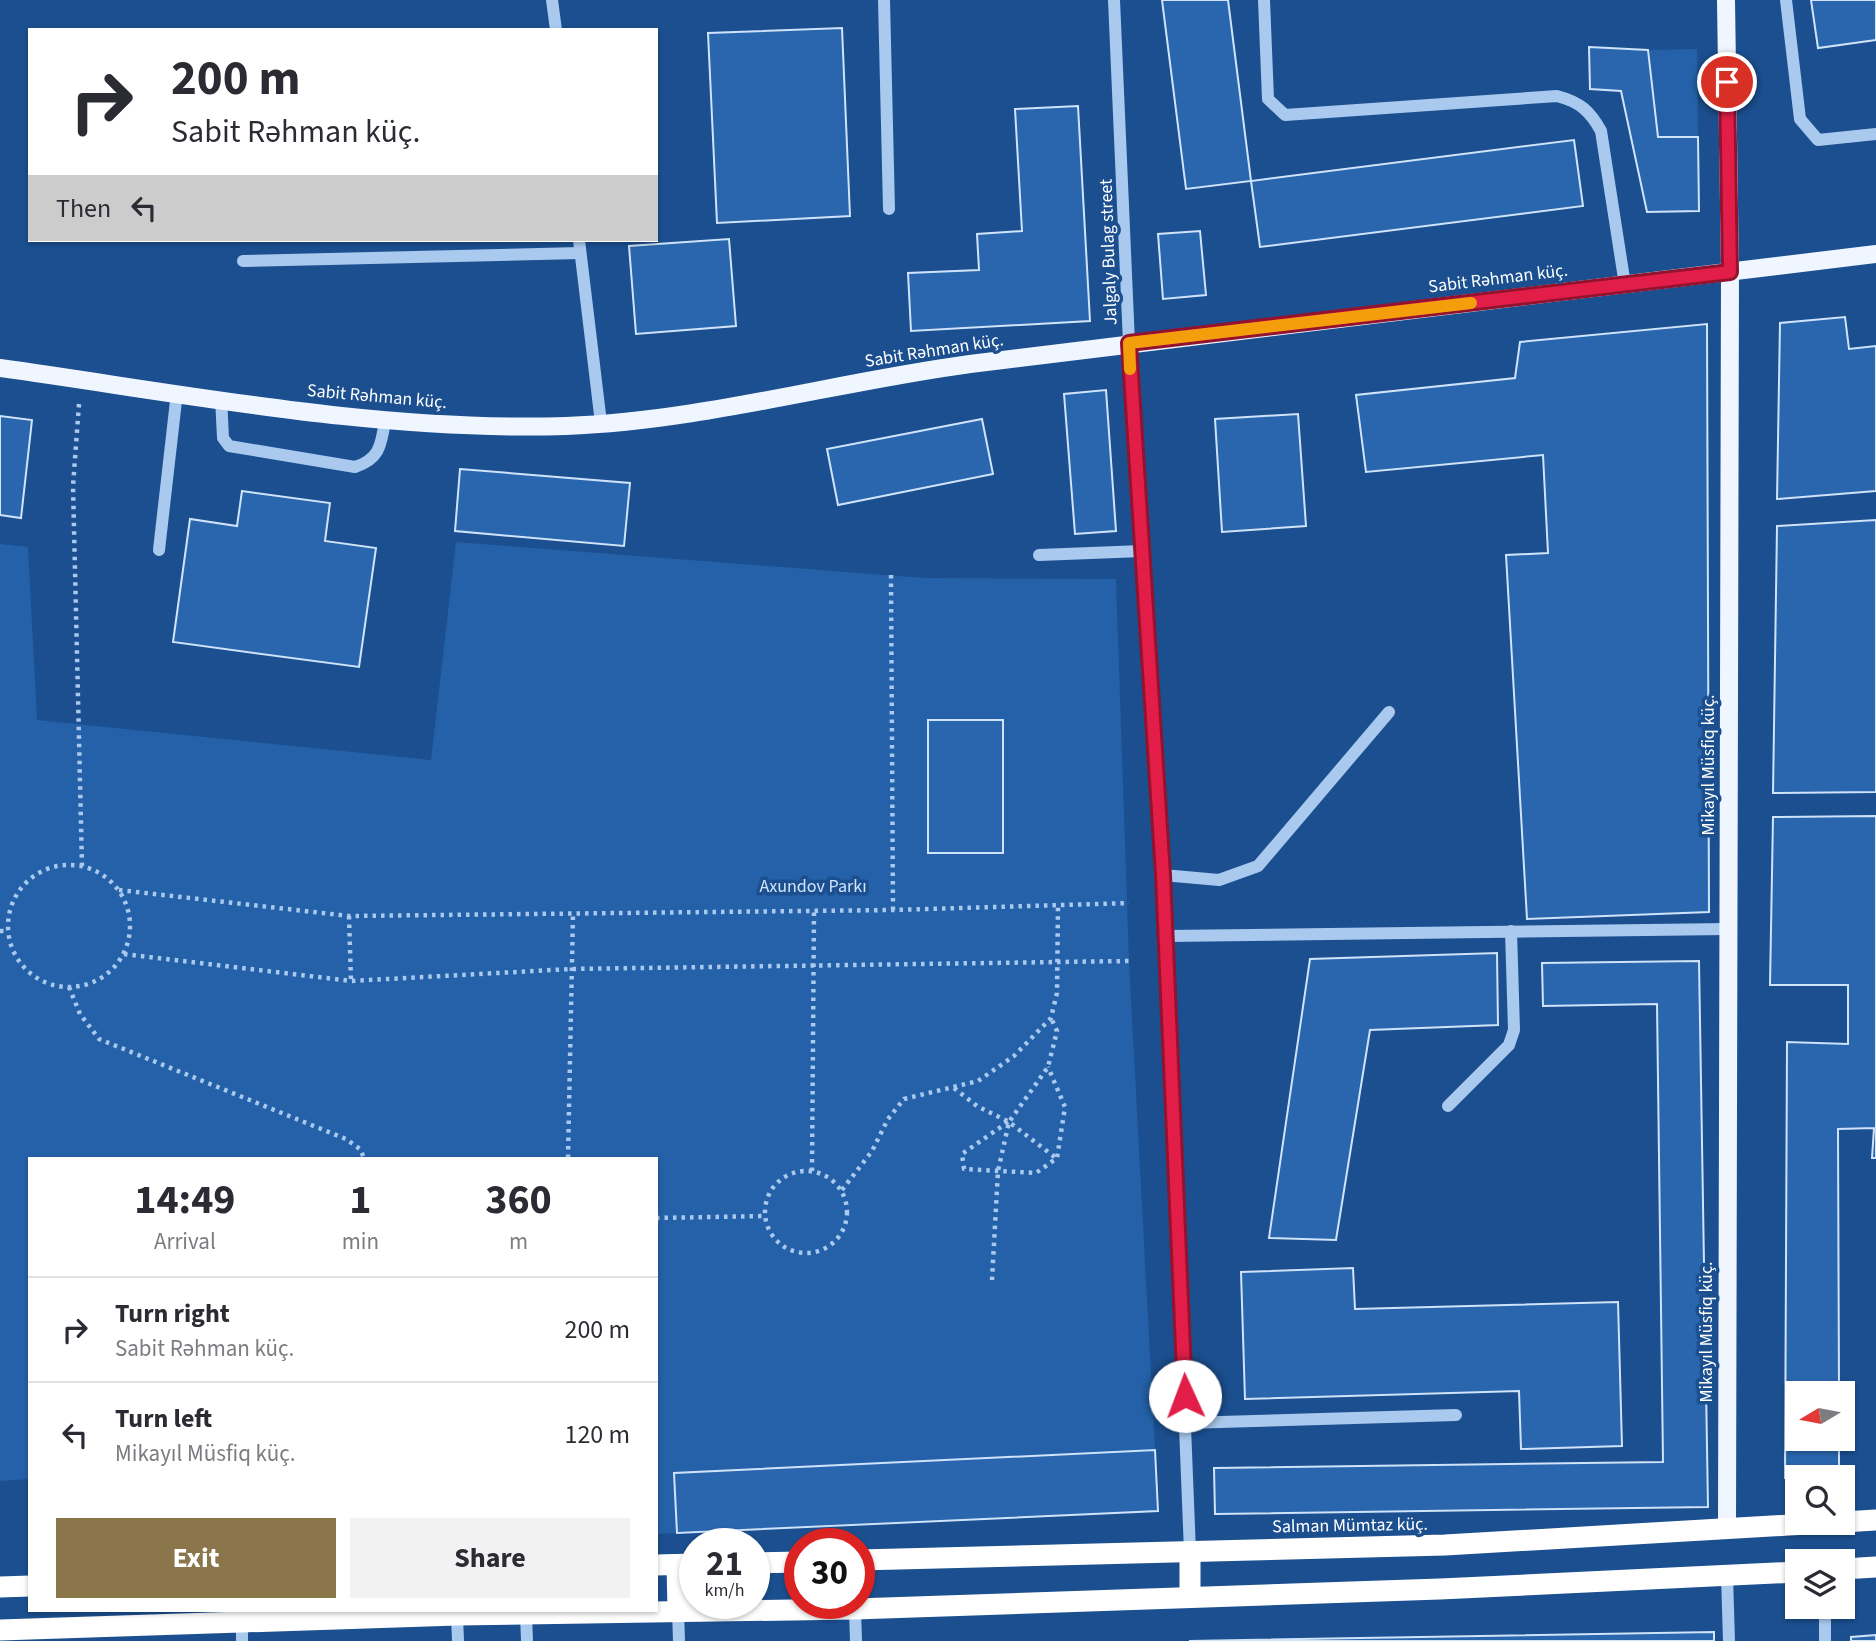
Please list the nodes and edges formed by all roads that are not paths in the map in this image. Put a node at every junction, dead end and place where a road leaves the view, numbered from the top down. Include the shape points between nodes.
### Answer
1 (552, 0) edge
2 (884, 0) edge
3 (1115, 0) edge
4 (1264, 0) edge
5 (1726, 0) edge
6 (1786, 0) edge
7 (556, 28) edge
8 (1876, 134) edge
9 (890, 209) dead end
10 (579, 242) edge
11 (580, 253) junction
12 (1876, 254) edge
13 (243, 261) dead end
14 (1730, 272) junction
15 (1625, 285) junction
16 (1129, 343) junction
17 (0, 368) edge
18 (177, 392) junction
19 (221, 398) junction
20 (385, 421) junction
21 (601, 423) junction
22 (159, 550) dead end
23 (1142, 551) junction
24 (1038, 555) dead end
25 (1390, 712) dead end
26 (1163, 875) junction
27 (1728, 929) junction
28 (1511, 932) junction
29 (1166, 936) junction
30 (1448, 1106) dead end
31 (1456, 1415) dead end
32 (1186, 1423) junction
33 (1876, 1520) edge
34 (1855, 1521) edge
35 (1785, 1525) edge
36 (1727, 1529) junction
37 (1190, 1552) junction
38 (875, 1560) edge
39 (676, 1565) edge
40 (1876, 1567) edge
41 (1855, 1568) edge
42 (1785, 1573) edge
43 (1727, 1576) junction
44 (28, 1586) edge
45 (0, 1587) edge
46 (1190, 1596) junction
47 (875, 1608) edge
48 (784, 1609) edge
49 (678, 1610) junction
50 (658, 1611) edge
51 (602, 1612) edge
52 (526, 1614) junction
53 (293, 1615) edge
54 (457, 1615) junction
55 (855, 1619) edge
56 (1825, 1619) edge
57 (0, 1630) edge
58 (242, 1631) edge
59 (40, 1634) edge
60 (458, 1641) edge
61 (527, 1641) edge
62 (679, 1641) edge
63 (856, 1641) edge
64 (1729, 1641) edge
65 (1825, 1641) edge

1 - 7 street
2 - 9 street
3 - 16 street, Jalgaly Bulag street
4 - 15 street via 1268,99 1285,115 1557,96 1576,101 1591,113 1601,131
5 - 14 main road, Mikayıl Müsfiq küç.
6 - 8 street via 1800,119 1818,140
10 - 11 street
11 - 13 street
11 - 21 street
12 - 14 main road, Sabit Rəhman küç.
14 - 15 main road, Sabit Rəhman küç.
14 - 27 main road, Mikayıl Müsfiq küç.
15 - 16 main road, Sabit Rəhman küç.
16 - 21 main road, Sabit Rəhman küç. via 933,369 667,416
16 - 23 street, Jalgaly Bulag street
17 - 18 main road, Sabit Rəhman küç.
18 - 19 main road, Sabit Rəhman küç.
18 - 22 street
19 - 20 main road, Sabit Rəhman küç.
19 - 20 street via 223,438 229,446 355,467 370,462 379,452
20 - 21 main road, Sabit Rəhman küç. via 494,426
23 - 24 street
23 - 26 street, Jalgaly Bulag street
25 - 26 street via 1258,866 1219,880
26 - 29 street, Jalgaly Bulag street
27 - 28 street
27 - 36 main road, Mikayıl Müsfiq küç.
28 - 29 street
28 - 30 street via 1514,1030 1510,1045
29 - 32 street, Jalgaly Bulag street
31 - 32 street
32 - 37 street, Jalgaly Bulag street
33 - 34 highway, Salman Mümtaz küç.
35 - 36 highway, Salman Mümtaz küç.
36 - 37 highway, Salman Mümtaz küç. via 1445,1545
37 - 38 highway, Salman Mümtaz küç.
37 - 46 highway
39 - 49 highway
40 - 41 highway
42 - 43 highway
43 - 46 highway
43 - 64 street
44 - 45 highway
46 - 47 highway
48 - 49 highway
49 - 50 highway
49 - 62 street
51 - 52 highway
52 - 54 highway
52 - 61 street
53 - 54 highway
53 - 58 highway
54 - 60 street
55 - 63 street
56 - 65 street
57 - 59 highway
58 - 59 highway

